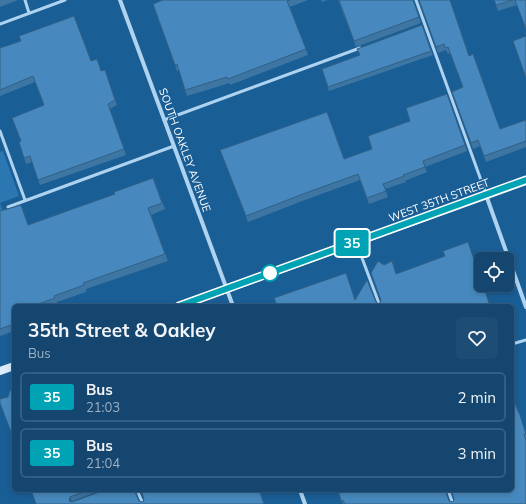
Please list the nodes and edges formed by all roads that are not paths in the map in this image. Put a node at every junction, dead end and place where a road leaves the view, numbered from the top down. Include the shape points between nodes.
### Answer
1 (25, 0) edge
2 (65, 0) edge
3 (120, 0) edge
4 (416, 0) edge
5 (29, 13) junction
6 (0, 24) edge
7 (425, 25) junction
8 (417, 28) edge
9 (366, 46) edge
10 (164, 120) junction
11 (0, 131) edge
12 (174, 146) junction
13 (526, 180) edge
14 (486, 195) junction
15 (25, 200) junction
16 (8, 207) edge
17 (356, 242) junction
18 (226, 289) junction
19 (185, 304) edge
20 (232, 304) edge
21 (379, 304) edge
22 (526, 307) edge
23 (526, 340) edge
24 (514, 343) edge
25 (12, 367) edge
26 (0, 371) edge
27 (139, 492) edge
28 (301, 492) edge
29 (449, 492) edge
30 (143, 504) edge
31 (305, 504) edge
32 (453, 504) edge

1 - 5 lane
2 - 5 lane
3 - 10 street, SOUTH OAKLEY AVENUE
4 - 7 lane
5 - 6 lane
7 - 8 lane
7 - 14 lane
9 - 10 lane
10 - 12 street, SOUTH OAKLEY AVENUE
11 - 15 lane
12 - 15 lane
12 - 18 street, SOUTH OAKLEY AVENUE
13 - 14 main road, WEST 35TH STREET
14 - 17 main road, WEST 35TH STREET
14 - 22 street
15 - 16 lane
17 - 18 main road, WEST 35TH STREET
17 - 21 lane
18 - 19 main road, WEST 35TH STREET
18 - 20 street, SOUTH OAKLEY AVENUE
23 - 24 lane
25 - 26 main road
27 - 30 lane
28 - 31 street
29 - 32 lane

